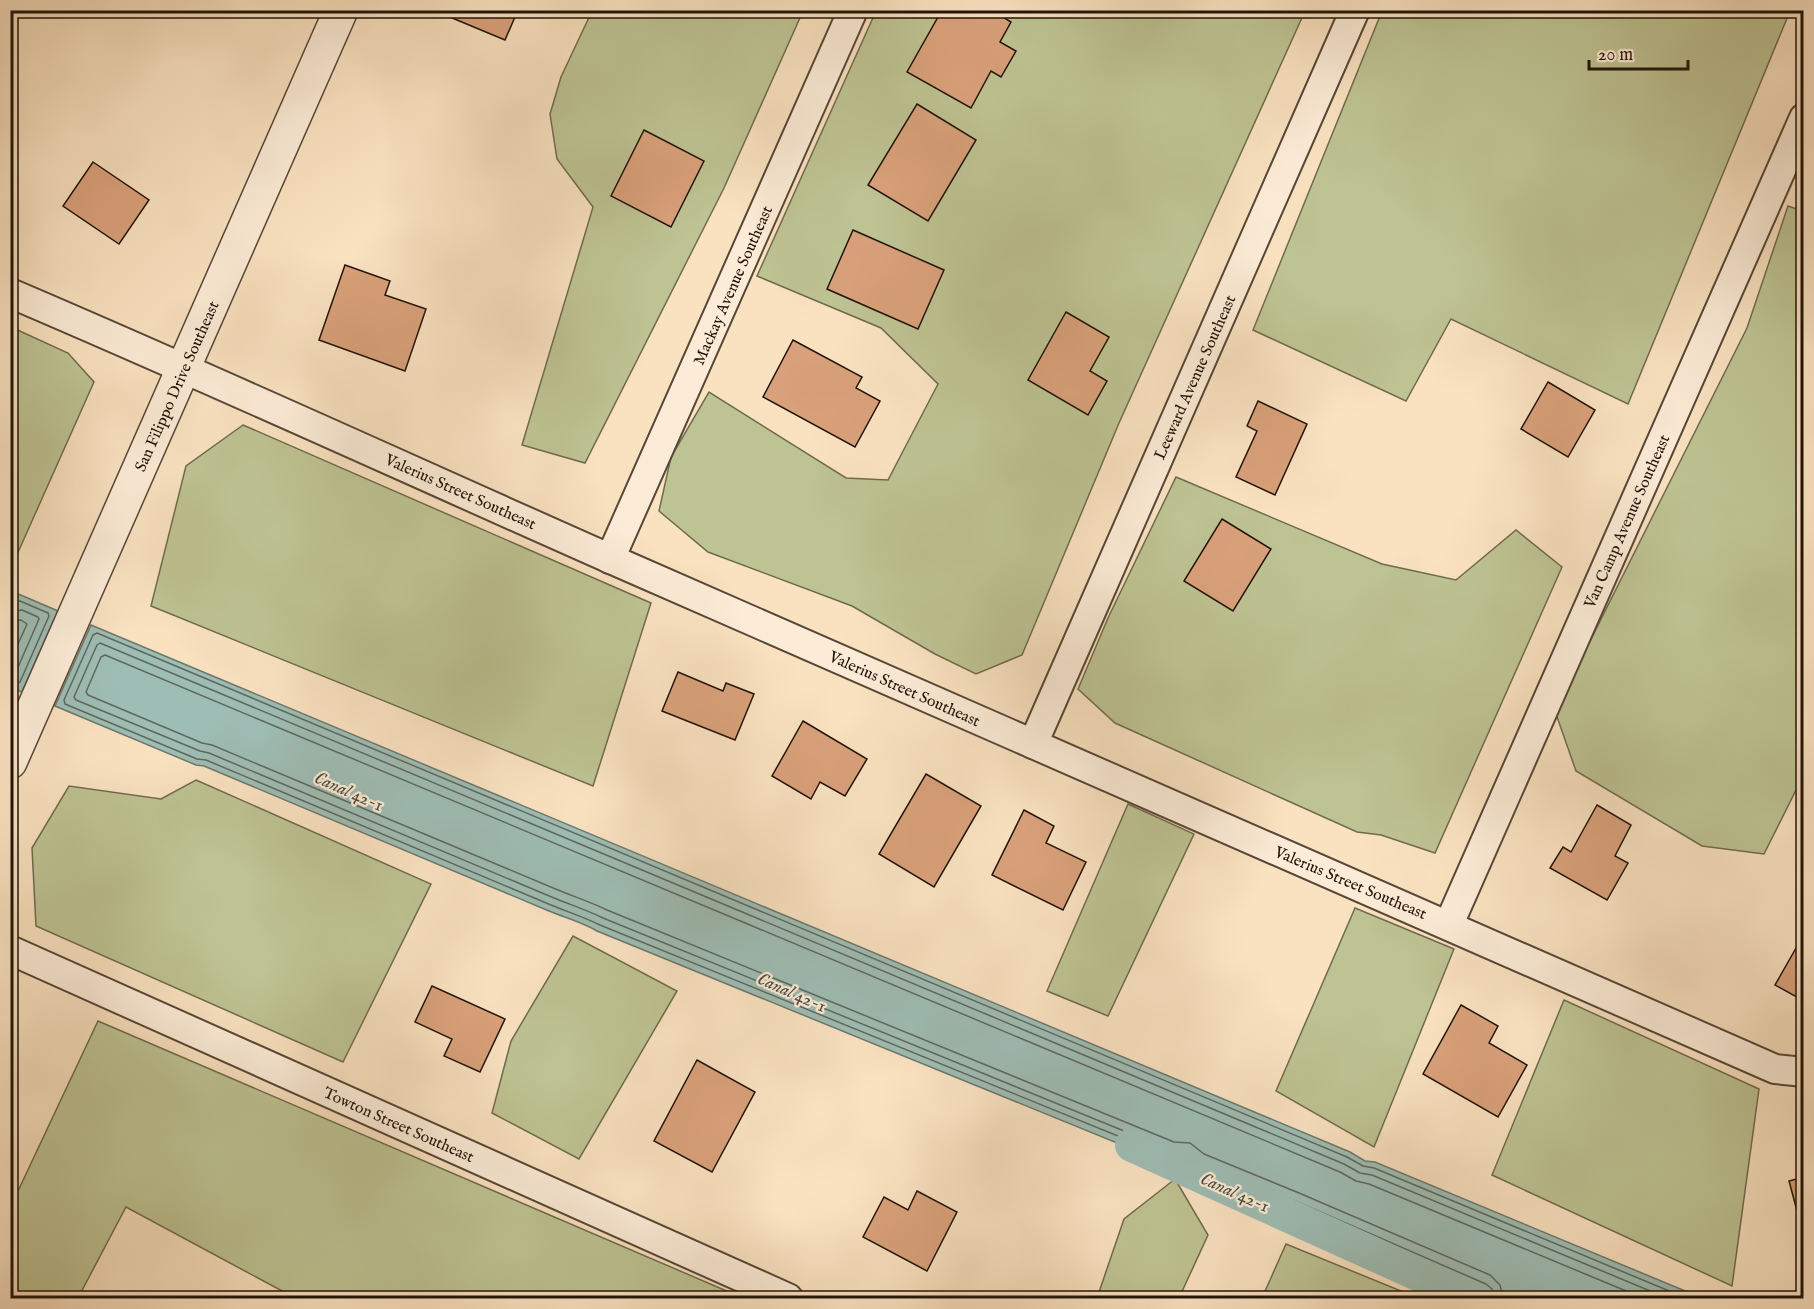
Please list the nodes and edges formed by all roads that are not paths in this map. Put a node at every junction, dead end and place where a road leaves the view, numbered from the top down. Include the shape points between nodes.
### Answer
1 (341, 10) edge
2 (853, 10) edge
3 (1355, 10) edge
4 (1803, 118) edge
5 (10, 292) edge
6 (185, 368) junction
7 (610, 559) junction
8 (1033, 744) junction
9 (10, 762) edge
10 (1449, 924) junction
11 (10, 950) edge
12 (1803, 1072) edge
13 (788, 1299) edge

1 - 6 street, San Filippo Drive Southeast
2 - 7 street, Mackay Avenue Southeast
3 - 8 street, Leeward Avenue Southeast
4 - 10 street, Van Camp Avenue Southeast
5 - 6 street, Valerius Street Southeast
6 - 7 street, Valerius Street Southeast
6 - 9 street, San Filippo Drive Southeast
7 - 8 street, Valerius Street Southeast
8 - 10 street, Valerius Street Southeast
10 - 12 street, Valerius Street Southeast via 1775,1069
11 - 13 street, Towton Street Southeast

